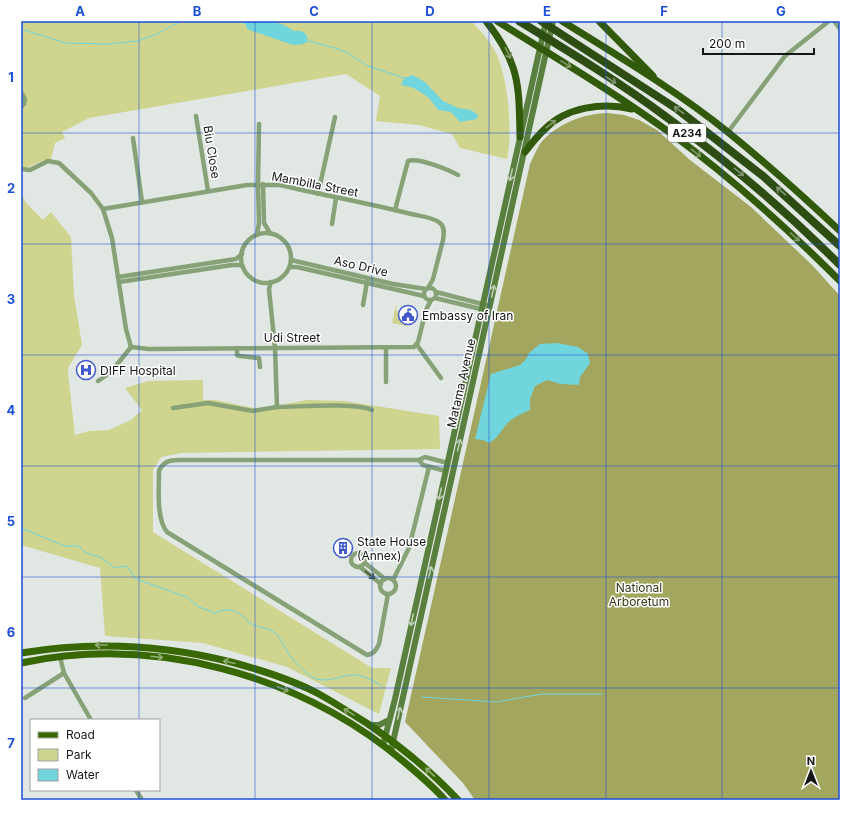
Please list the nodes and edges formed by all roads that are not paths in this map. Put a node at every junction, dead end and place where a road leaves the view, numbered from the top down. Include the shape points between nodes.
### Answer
1 (486, 21) edge
2 (497, 21) edge
3 (519, 21) edge
4 (541, 21) edge
5 (546, 21) edge
6 (553, 21) edge
7 (562, 21) edge
8 (599, 21) edge
9 (829, 21) edge
10 (834, 21) edge
11 (840, 29) edge
12 (662, 85) junction
13 (21, 92) edge
14 (21, 107) edge
15 (636, 110) junction
16 (196, 116) dead end
17 (335, 118) dead end
18 (259, 124) dead end
19 (728, 132) junction
20 (520, 137) junction
21 (133, 138) dead end
22 (524, 152) junction
23 (21, 169) edge
24 (458, 176) dead end
25 (260, 184) junction
26 (508, 190) junction
27 (208, 191) junction
28 (516, 192) junction
29 (318, 194) junction
30 (336, 198) junction
31 (142, 202) junction
32 (103, 209) junction
33 (395, 210) junction
34 (332, 224) dead end
35 (840, 232) edge
36 (270, 233) junction
37 (257, 235) junction
38 (840, 246) edge
39 (242, 254) junction
40 (291, 260) junction
41 (840, 265) edge
42 (290, 267) junction
43 (243, 268) junction
44 (433, 279) junction
45 (118, 280) junction
46 (840, 281) edge
47 (271, 282) junction
48 (367, 282) junction
49 (427, 288) junction
50 (435, 291) junction
51 (425, 297) junction
52 (433, 299) junction
53 (363, 305) dead end
54 (482, 307) junction
55 (489, 308) junction
56 (426, 310) junction
57 (417, 345) junction
58 (131, 347) junction
59 (386, 347) junction
60 (237, 348) junction
61 (274, 348) junction
62 (260, 366) dead end
63 (441, 378) dead end
64 (98, 381) dead end
65 (386, 382) dead end
66 (173, 408) dead end
67 (277, 408) junction
68 (372, 410) dead end
69 (419, 460) junction
70 (444, 462) dead end
71 (430, 467) junction
72 (442, 470) dead end
73 (436, 512) junction
74 (444, 514) junction
75 (365, 563) junction
76 (360, 567) junction
77 (385, 579) junction
78 (393, 580) junction
79 (381, 584) junction
80 (388, 594) junction
81 (21, 653) edge
82 (60, 657) junction
83 (21, 663) edge
84 (64, 673) junction
85 (24, 698) dead end
86 (90, 719) edge
87 (390, 720) junction
88 (369, 725) junction
89 (386, 736) junction
90 (393, 741) junction
91 (383, 745) junction
92 (390, 751) junction
93 (137, 791) edge
94 (142, 800) edge
95 (445, 800) edge
96 (458, 800) edge

1 -> 20 highway via 500,38 515,68
2 -> 15 highway
3 -> 41 highway, A234 via 669,118 777,205
38 -> 4 highway, A234 via 763,176 677,109
5 - 20 main road, Matama Avenue
6 - 22 main road, Matama Avenue
7 - 12 highway
8 - 12 highway
9 - 19 street via 785,56
10 - 11 street
12 - 19 highway
13 - 14 street via 25,99
22 -> 15 highway via 545,128 557,119 574,112 604,106 621,106
15 -> 46 highway via 673,135 763,207
16 - 27 street, Biu Close
17 - 29 street
18 - 25 street
19 - 35 highway via 784,179
20 -> 26 main road, Matama Avenue
21 - 31 street
22 - 28 main road, Matama Avenue
23 - 32 street via 30,170 48,161 59,163 91,193
24 - 33 street via 448,169 414,160 408,161
25 - 27 street, Mambilla Street
25 - 29 street, Mambilla Street via 280,185
25 - 36 street via 264,223
25 - 37 street via 260,223
26 - 28 main road
26 - 54 main road, Matama Avenue
27 - 31 street, Mambilla Street
55 -> 28 main road, Matama Avenue
29 - 30 street, Mambilla Street
30 - 33 street, Mambilla Street
30 - 34 street
31 - 32 street, Mambilla Street
32 - 45 street via 110,228
33 - 44 street, Mambilla Street via 430,218 442,226 444,234
36 - 37 street
36 - 40 street via 285,241 290,250
37 - 39 street via 248,241
39 - 43 street
39 - 45 street via 236,259
40 - 42 street
40 - 49 street, Aso Drive via 393,284
42 - 47 street via 282,278
42 - 48 street, Aso Drive
43 - 45 street via 241,265 232,265
43 - 47 street via 253,279 263,283
44 - 49 street
44 - 50 street
45 - 58 street
47 - 61 street via 269,288
48 - 51 street, Aso Drive
48 - 53 street
49 - 50 street, Aso Drive
49 - 51 street via 424,292
50 - 52 street
50 - 54 street
51 - 52 street, Aso Drive
51 - 56 street
52 - 54 street
52 - 56 street
54 - 55 street
54 -> 73 main road, Matama Avenue
74 -> 55 main road, Matama Avenue
56 - 57 street
57 - 59 street, Udi Street
57 - 63 street
58 - 60 street, Udi Street
58 - 64 street via 111,372
59 - 61 street, Udi Street
59 - 65 street
60 - 61 street, Udi Street
60 - 62 street via 237,355 259,358
61 - 67 street
66 - 67 street via 208,403 253,411
67 - 68 street via 349,407
69 - 70 street via 425,458
69 - 71 street via 423,465
69 - 80 street via 179,460 165,463 160,471 160,518 167,532 367,655 372,654 379,644
71 - 72 street
71 - 78 street via 409,548
73 - 74 main road
73 -> 87 main road, Matama Avenue
90 -> 74 main road, Matama Avenue
75 - 76 street
75 - 76 street via 362,554 353,555 352,563
75 - 77 street
76 -> 79 street
77 - 78 street
77 - 79 street
78 - 80 street via 396,584 395,589
79 - 80 street via 381,591
88 -> 81 main road via 318,694 296,684 204,655 162,648 119,645 65,647
82 - 83 main road
82 - 84 street
82 -> 91 main road via 92,654 143,655 221,669 269,683 314,702 349,721
84 - 85 street
84 - 86 street
87 - 88 main road via 379,726
87 - 89 main road, Matama Avenue
88 - 89 main road
89 - 90 main road
89 - 91 main road, Matama Avenue
90 - 92 main road, Matama Avenue
96 -> 90 main road
91 - 92 main road
92 - 95 main road
93 - 94 street

